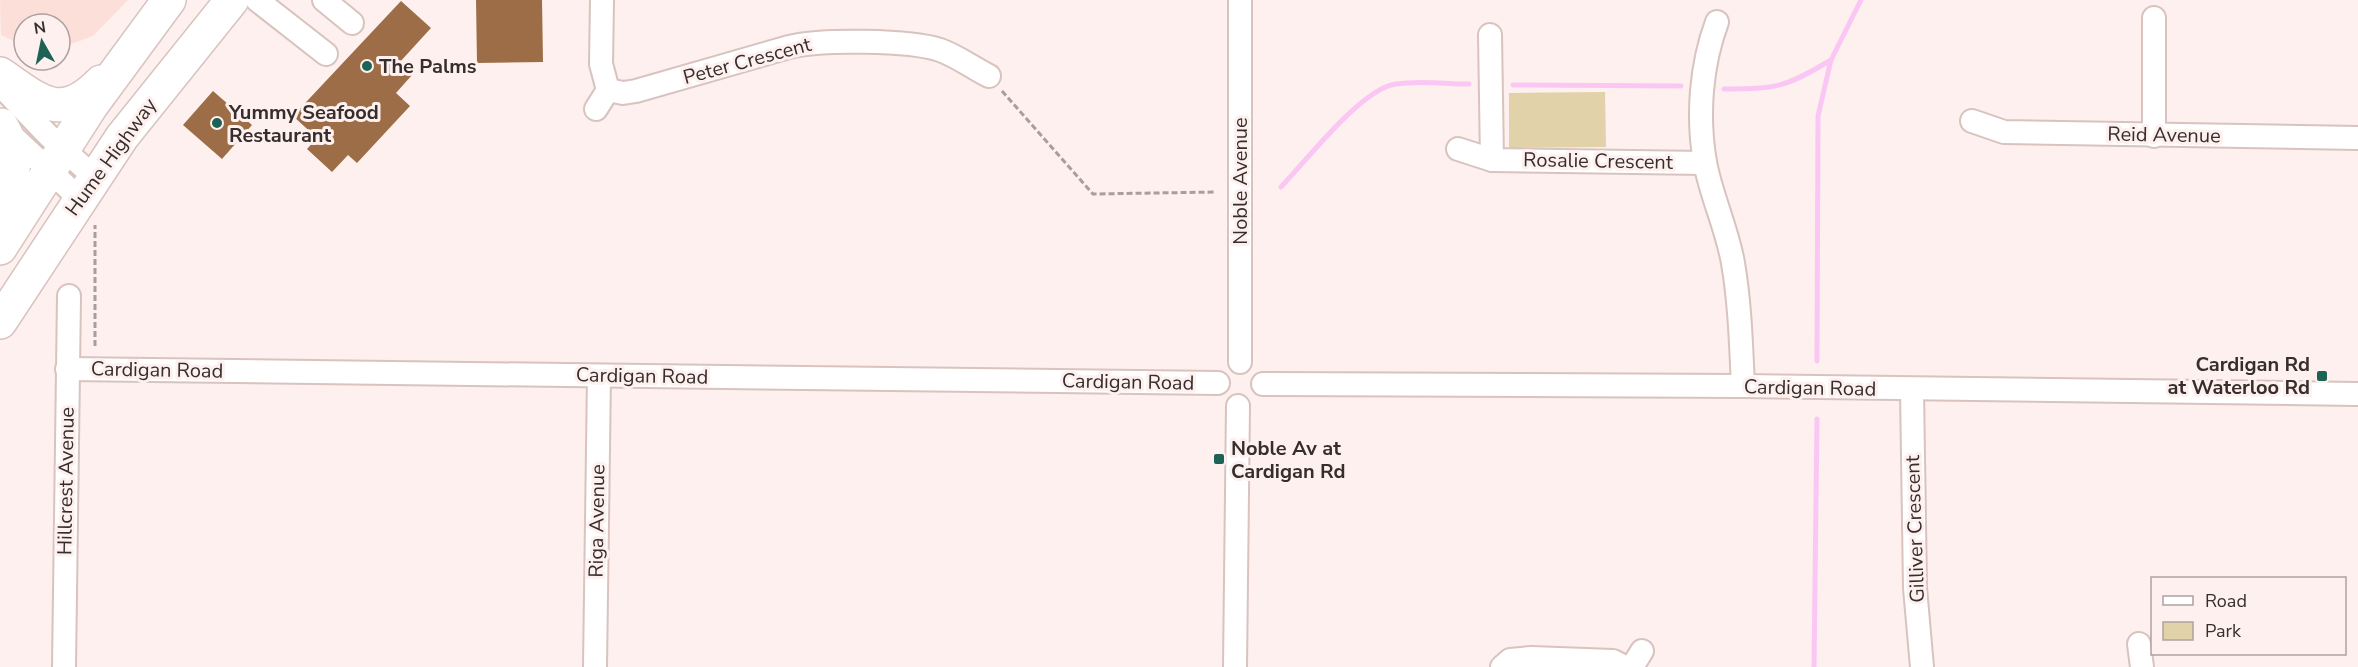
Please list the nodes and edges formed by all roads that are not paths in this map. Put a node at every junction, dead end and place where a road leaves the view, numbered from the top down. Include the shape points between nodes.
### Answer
1 (169, 0) edge
2 (232, 0) edge
3 (257, 0) edge
4 (324, 0) edge
5 (602, 0) edge
6 (1240, 0) edge
7 (2154, 18) dead end
8 (1717, 22) dead end
9 (352, 23) dead end
10 (1490, 35) dead end
11 (132, 50) junction
12 (326, 54) dead end
13 (0, 74) edge
14 (989, 76) road end
15 (0, 85) edge
16 (608, 90) junction
17 (596, 109) dead end
18 (1972, 121) dead end
19 (1, 124) edge
20 (2154, 136) junction
21 (2358, 138) edge
22 (1458, 149) dead end
23 (56, 160) junction
24 (1492, 160) junction
25 (1705, 163) junction
26 (90, 198) junction
27 (0, 205) edge
28 (0, 248) edge
29 (69, 296) dead end
30 (0, 322) edge
31 (1240, 362) junction
32 (67, 369) junction
33 (599, 376) junction
34 (1218, 382) junction
35 (1263, 384) junction
36 (1743, 386) junction
37 (1912, 390) junction
38 (2358, 394) edge
39 (1238, 406) junction
40 (2139, 644) dead end
41 (64, 667) edge
42 (595, 667) edge
43 (1235, 667) edge
44 (1502, 667) edge
45 (1625, 667) edge
46 (1923, 667) edge
47 (2142, 667) edge

1 - 11 highway, Hume Highway
2 - 26 highway, Hume Highway via 122,137
3 - 12 street
4 - 9 street
5 - 16 street via 602,64
6 - 31 street, Noble Avenue
7 - 20 street
8 - 25 street via 1703,80 1701,130
10 - 24 street
11 - 13 highway via 93,90 76,102 58,106 36,100
11 - 23 highway, Hume Highway
14 - 16 street, Peter Crescent via 942,51 921,45 815,42 636,91
15 - 23 street
16 - 17 street
18 - 20 street, Reid Avenue via 2004,132
19 - 23 street
19 - 27 highway via 15,155 11,179
20 - 21 street, Reid Avenue
22 - 24 street, Rosalie Crescent
23 - 26 street
23 - 28 highway, Hume Highway
24 - 25 street, Rosalie Crescent
25 - 36 street via 1724,219 1733,262
26 - 30 highway, Hume Highway
29 - 32 street, Hillcrest Avenue
31 - 34 street via 1225,368
31 - 35 street via 1256,369
32 - 33 street, Cardigan Road
32 - 41 street, Hillcrest Avenue
33 - 34 street, Cardigan Road
33 - 42 street, Riga Avenue
34 - 39 street via 1223,399
35 - 36 street, Cardigan Road
35 - 39 street via 1255,401
36 - 37 street, Cardigan Road
37 - 38 street, Cardigan Road
37 - 46 street, Gilliver Crescent via 1915,576
39 - 43 street
40 - 47 street
44 - 45 street via 1510,660 1531,658 1613,661

